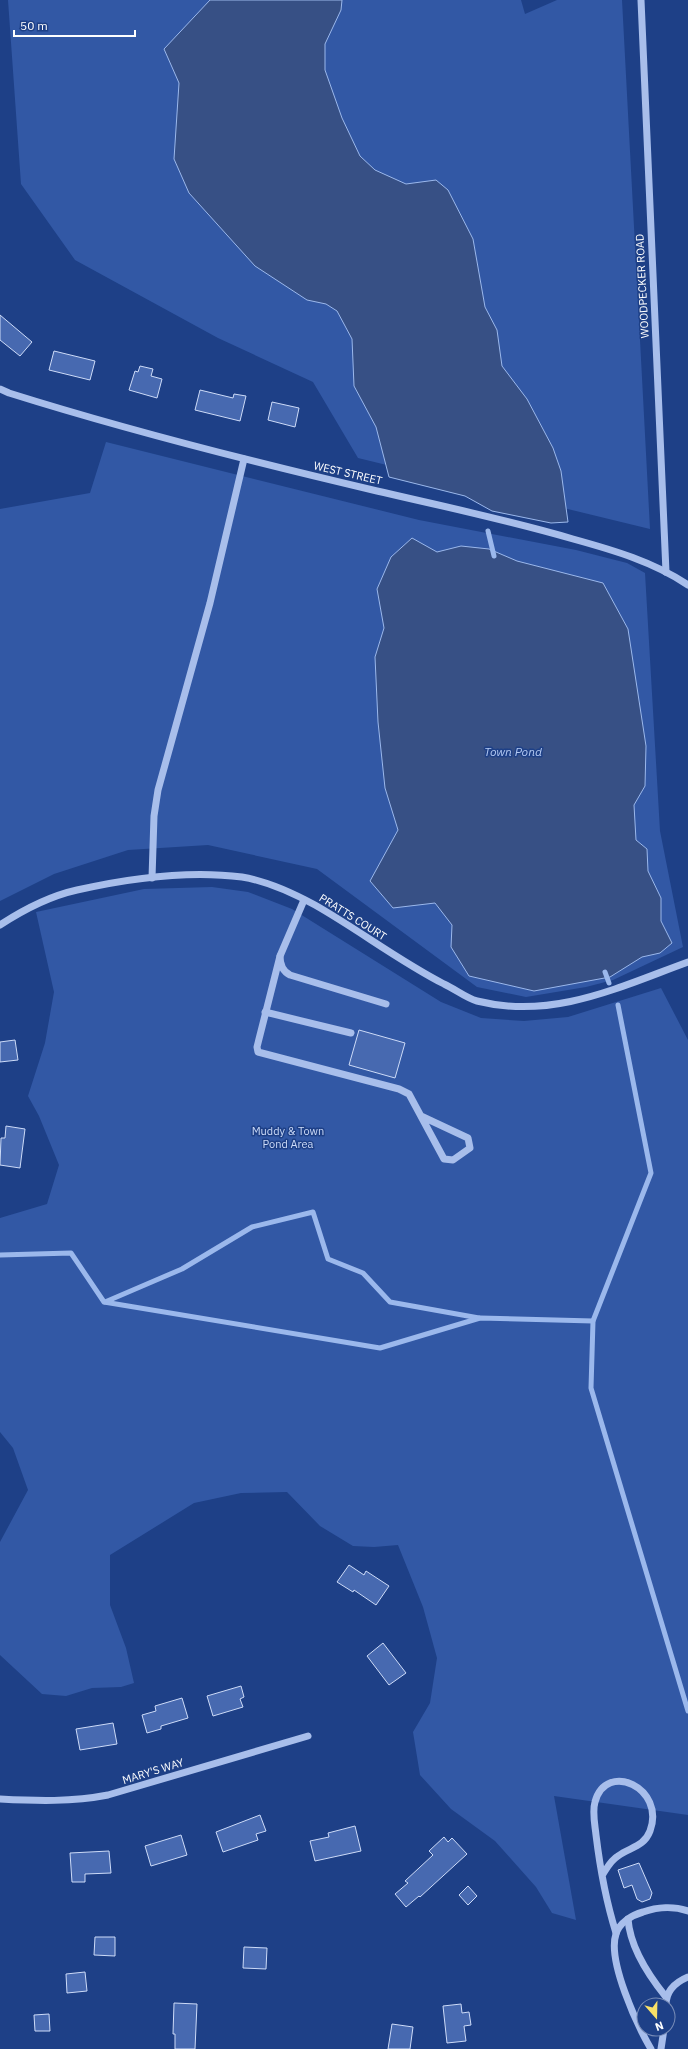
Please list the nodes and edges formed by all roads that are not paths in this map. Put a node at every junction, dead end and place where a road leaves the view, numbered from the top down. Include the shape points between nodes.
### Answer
1 (641, 0) edge
2 (0, 389) edge
3 (244, 460) junction
4 (666, 572) junction
5 (688, 585) edge
6 (152, 878) junction
7 (304, 900) junction
8 (0, 924) edge
9 (280, 956) junction
10 (688, 962) edge
11 (386, 1004) dead end
12 (265, 1012) junction
13 (351, 1033) dead end
14 (422, 1116) junction
15 (308, 1736) dead end
16 (0, 1799) edge
17 (603, 1874) junction
18 (688, 1911) edge
19 (628, 1919) junction
20 (616, 1933) junction
21 (688, 1977) edge
22 (664, 1997) edge
23 (668, 1997) edge
24 (663, 2037) edge
25 (651, 2049) edge
26 (661, 2049) edge

1 - 4 street, WOODPECKER ROAD
2 - 3 street, WEST STREET via 135,431
3 - 4 street, WEST STREET via 527,525 599,546
3 - 6 street via 210,603 158,790 154,816
4 - 5 street, WEST STREET
6 - 7 street, PRATTS COURT via 203,874 244,878 280,888
6 - 8 street, PRATTS COURT via 76,890 19,913
7 - 9 street
7 - 10 street, PRATTS COURT via 425,974 476,1000 524,1007 565,1004 606,993
9 - 11 street via 280,965 287,973
9 - 12 street
12 - 13 street
12 - 14 street via 258,1052 399,1089 409,1094
14 - 14 street via 444,1159 453,1160 470,1148 468,1138
15 - 16 street, MARY'S WAY via 103,1796 49,1801
17 - 17 street via 593,1812 594,1802 599,1792 609,1784 624,1781 635,1784 644,1791 649,1800 652,1810 651,1829 642,1843 616,1857
17 - 20 street via 606,1900
18 - 19 street via 660,1908
19 - 20 street
19 - 22 street via 630,1934
20 - 25 street via 614,1952 620,1978 640,2029
21 - 23 street via 674,1986
24 - 26 street

